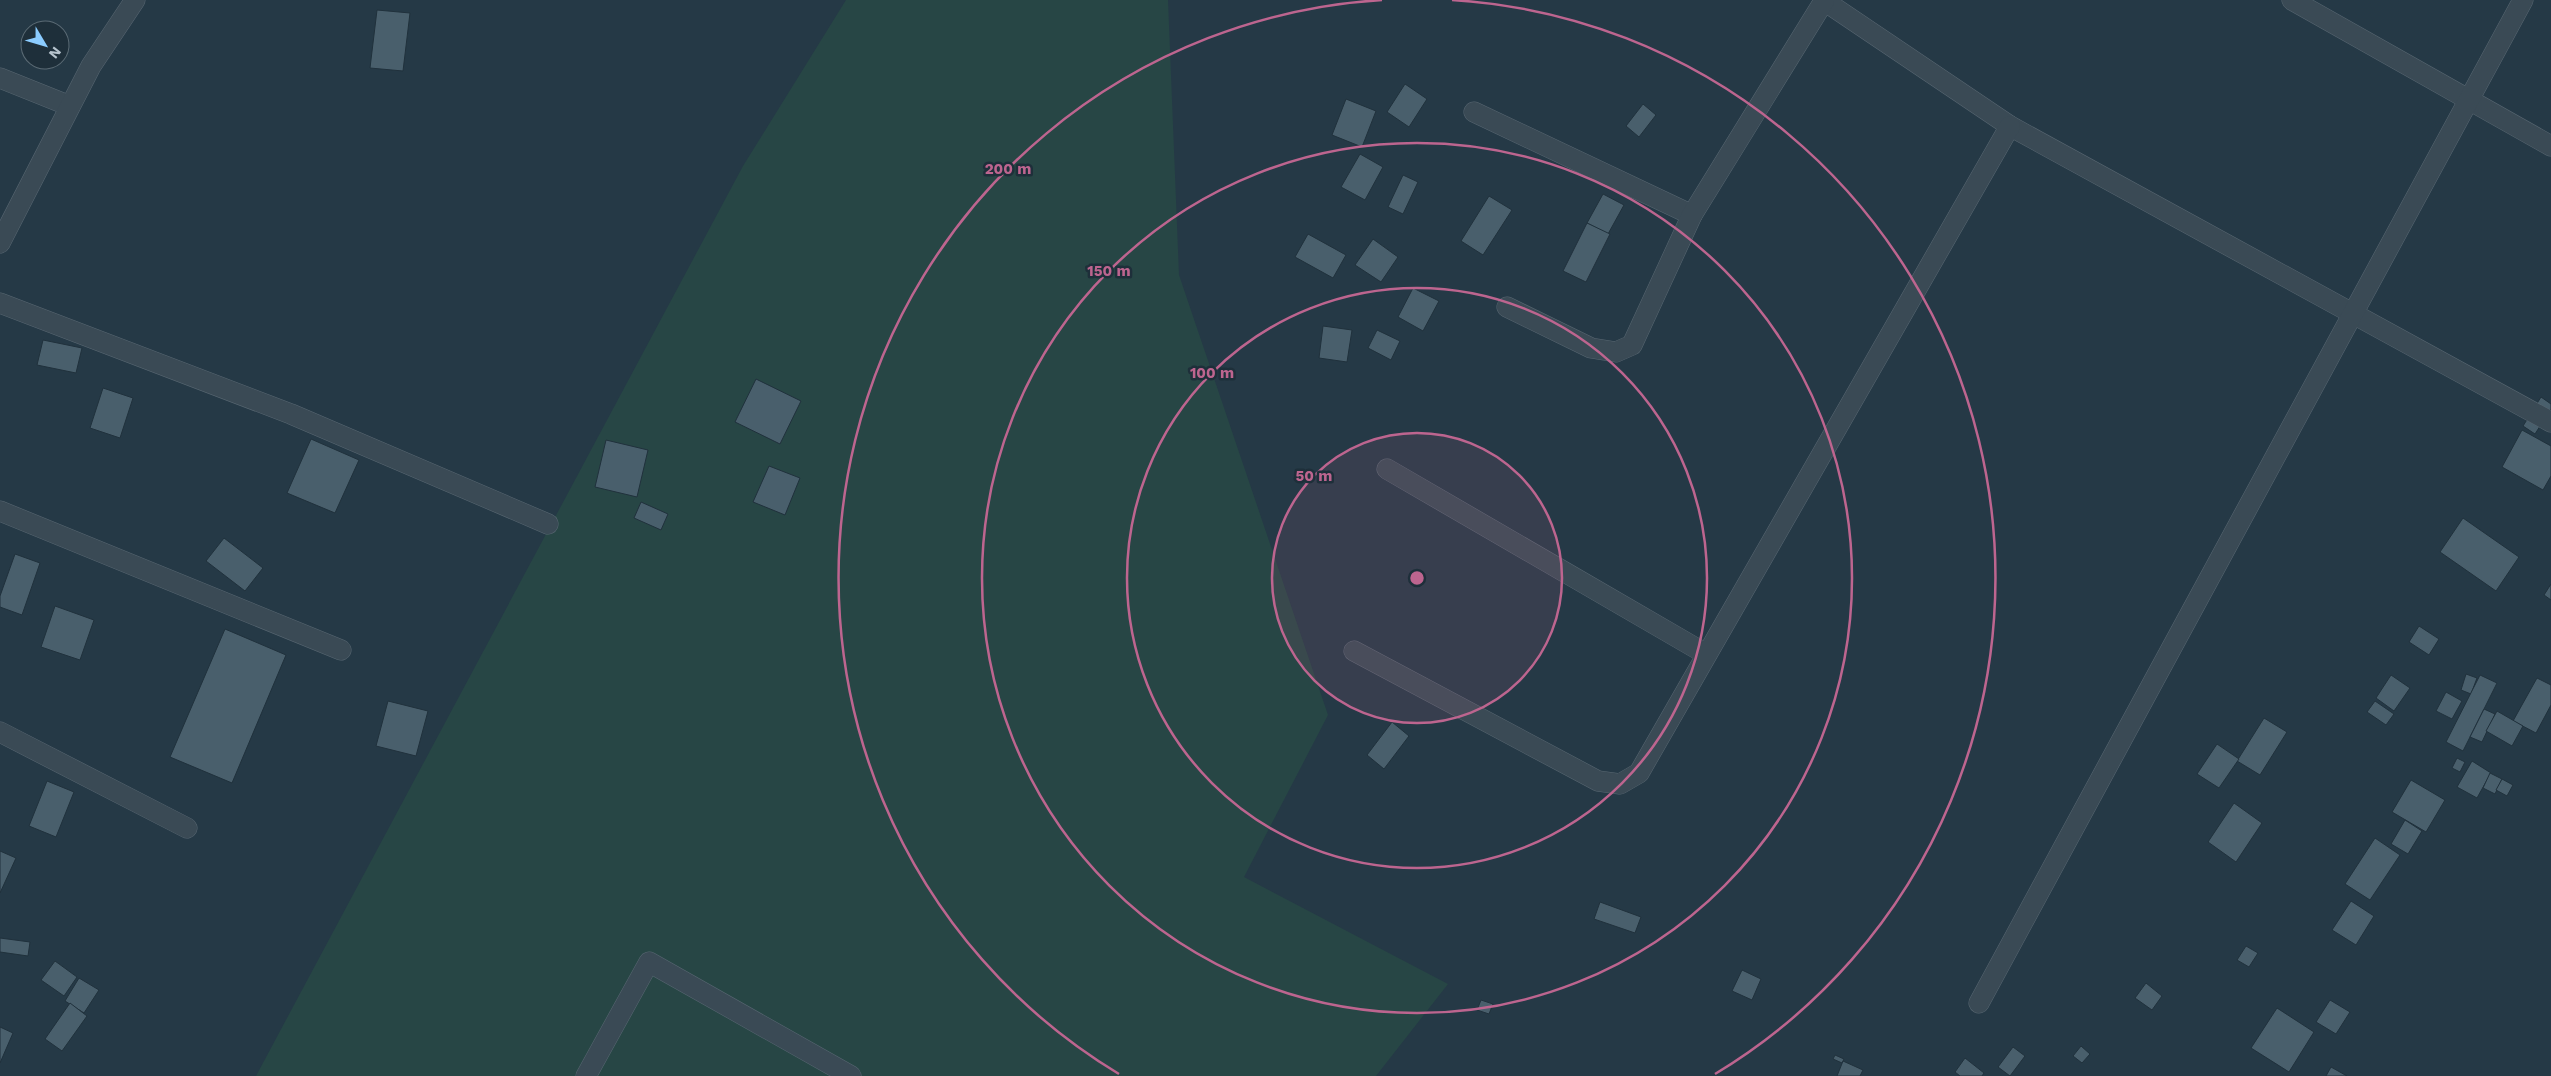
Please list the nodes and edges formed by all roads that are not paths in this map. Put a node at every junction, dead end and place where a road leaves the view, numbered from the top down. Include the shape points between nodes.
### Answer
1 (135, 0) edge
2 (1824, 0) edge
3 (2292, 0) edge
4 (2523, 0) edge
5 (0, 78) edge
6 (2470, 99) junction
7 (70, 106) junction
8 (1474, 112) dead end
9 (2010, 126) junction
10 (2551, 146) edge
11 (1692, 215) junction
12 (0, 243) edge
13 (0, 303) edge
14 (1507, 307) dead end
15 (2353, 314) junction
16 (2551, 422) edge
17 (1387, 469) dead end
18 (0, 511) edge
19 (548, 524) dead end
20 (341, 650) dead end
21 (1354, 651) dead end
22 (1706, 654) junction
23 (0, 732) edge
24 (187, 828) dead end
25 (1979, 1003) dead end
26 (586, 1076) edge
27 (851, 1076) edge

1 - 7 street
2 - 9 street
2 - 11 street
3 - 6 street
4 - 6 street
5 - 7 street
6 - 10 street
6 - 15 street
7 - 12 street
8 - 11 street
9 - 15 street
9 - 22 street
11 - 14 street via 1632,345 1616,352 1592,348
13 - 19 street via 291,414
15 - 16 street
15 - 25 street
17 - 22 street
18 - 20 street
21 - 22 street via 1598,781 1620,784 1639,773
23 - 24 street
26 - 27 street via 649,962

